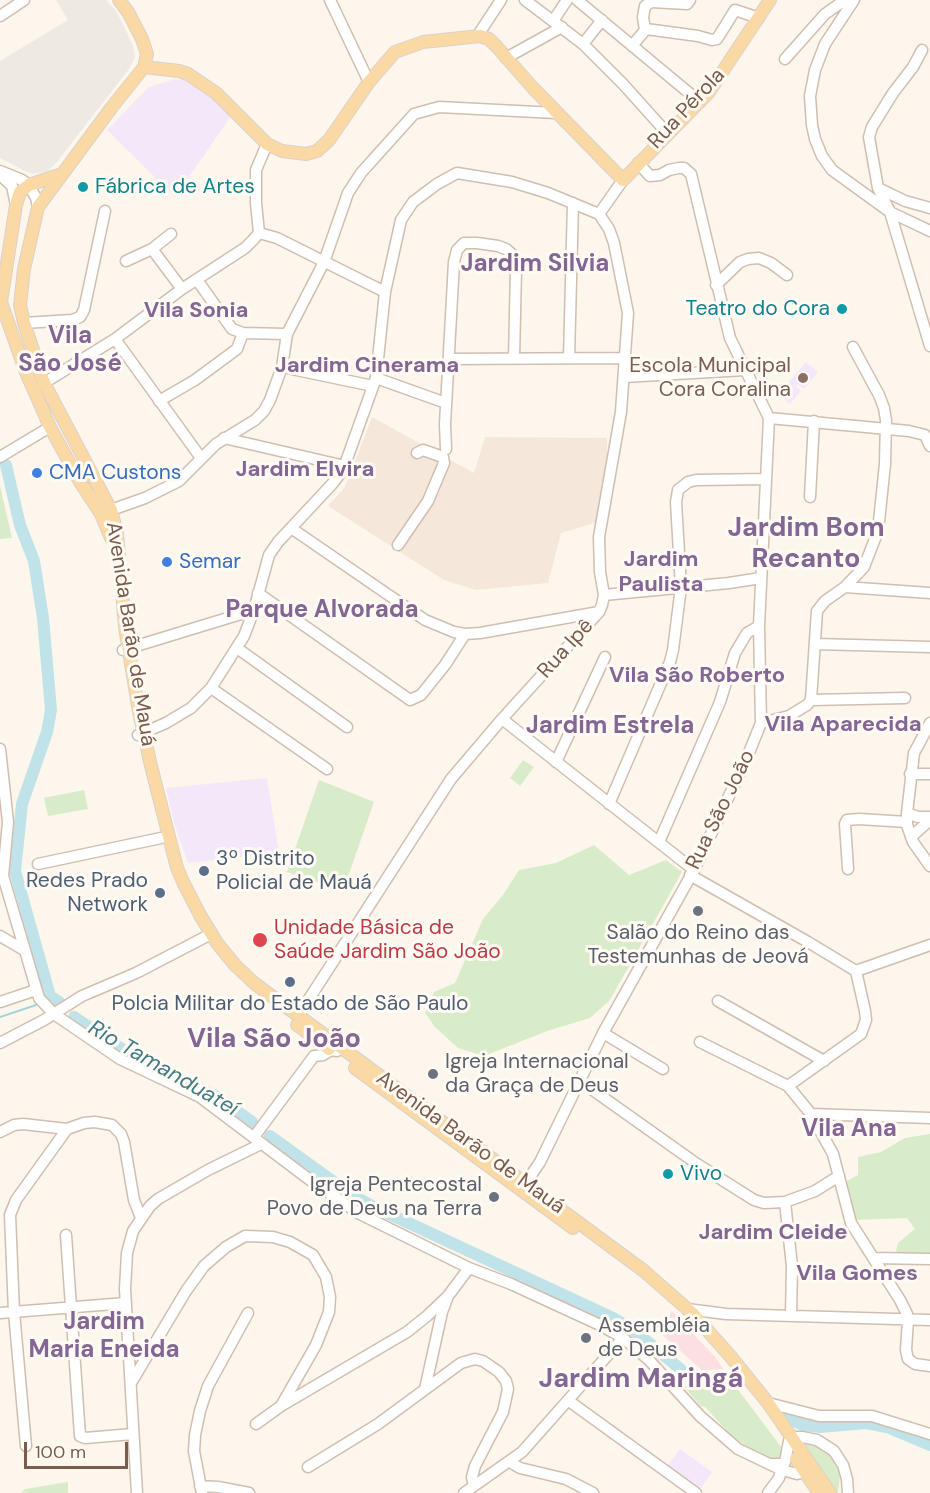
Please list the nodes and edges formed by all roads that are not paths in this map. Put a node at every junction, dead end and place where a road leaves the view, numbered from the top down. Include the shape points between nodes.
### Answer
1 (24, 0) edge
2 (119, 0) edge
3 (330, 0) edge
4 (501, 0) edge
5 (525, 0) edge
6 (567, 0) edge
7 (577, 0) edge
8 (690, 0) edge
9 (770, 0) edge
10 (845, 0) edge
11 (854, 0) edge
12 (734, 5) edge
13 (0, 16) edge
14 (759, 18) junction
15 (602, 20) junction
16 (558, 24) junction
17 (645, 30) junction
18 (478, 35) junction
19 (583, 44) junction
20 (632, 46) junction
21 (922, 50) dead end
22 (506, 58) junction
23 (785, 58) dead end
24 (144, 67) junction
25 (369, 82) junction
26 (700, 102) junction
27 (556, 112) junction
28 (667, 133) junction
29 (267, 144) junction
30 (638, 163) junction
31 (0, 173) edge
32 (62, 174) junction
33 (623, 180) junction
34 (29, 185) junction
35 (878, 188) junction
36 (573, 203) junction
37 (16, 205) junction
38 (38, 207) junction
39 (930, 208) edge
40 (105, 211) dead end
41 (890, 212) junction
42 (599, 214) junction
43 (13, 222) junction
44 (33, 228) junction
45 (930, 231) edge
46 (258, 233) junction
47 (171, 234) dead end
48 (152, 249) junction
49 (126, 261) dead end
50 (324, 262) junction
51 (787, 275) dead end
52 (197, 280) junction
53 (716, 285) junction
54 (182, 289) junction
55 (385, 292) junction
56 (24, 323) junction
57 (243, 333) junction
58 (287, 334) junction
59 (115, 339) junction
60 (930, 346) edge
61 (853, 347) dead end
62 (514, 358) junction
63 (569, 358) junction
64 (625, 358) junction
65 (449, 359) junction
66 (282, 367) junction
67 (745, 370) junction
68 (624, 376) junction
69 (375, 382) junction
70 (44, 383) junction
71 (159, 401) junction
72 (446, 403) junction
73 (769, 418) junction
74 (814, 421) junction
75 (50, 427) junction
76 (887, 429) junction
77 (927, 434) edge
78 (224, 438) junction
79 (930, 446) edge
80 (446, 449) dead end
81 (417, 453) dead end
82 (0, 457) edge
83 (201, 459) junction
84 (345, 466) junction
85 (92, 474) junction
86 (766, 479) junction
87 (80, 482) junction
88 (810, 497) dead end
89 (111, 510) junction
90 (291, 528) junction
91 (398, 545) dead end
92 (761, 578) junction
93 (681, 587) junction
94 (845, 587) junction
95 (258, 593) junction
96 (930, 593) edge
97 (604, 595) junction
98 (254, 610) junction
99 (599, 612) junction
100 (759, 626) junction
101 (465, 634) junction
102 (815, 644) junction
103 (930, 647) edge
104 (237, 648) junction
105 (125, 649) junction
106 (605, 657) dead end
107 (211, 688) junction
108 (905, 698) dead end
109 (811, 700) junction
110 (502, 719) junction
111 (761, 723) junction
112 (930, 723) edge
113 (347, 727) dead end
114 (141, 734) junction
115 (0, 749) edge
116 (556, 762) junction
117 (327, 769) dead end
118 (910, 774) junction
119 (930, 774) edge
120 (609, 804) junction
121 (907, 818) junction
122 (930, 819) edge
123 (4, 827) edge
124 (161, 837) junction
125 (911, 837) junction
126 (659, 842) junction
127 (38, 864) dead end
128 (930, 866) edge
129 (848, 870) dead end
130 (692, 873) junction
131 (0, 936) edge
132 (208, 936) junction
133 (930, 945) edge
134 (24, 950) junction
135 (856, 971) junction
136 (36, 990) junction
137 (718, 1001) dead end
138 (0, 1002) edge
139 (267, 1003) junction
140 (54, 1014) junction
141 (298, 1016) junction
142 (603, 1033) junction
143 (312, 1037) junction
144 (700, 1042) dead end
145 (0, 1043) edge
146 (331, 1050) junction
147 (346, 1052) junction
148 (314, 1056) junction
149 (824, 1061) junction
150 (663, 1070) dead end
151 (580, 1081) junction
152 (788, 1086) junction
153 (811, 1114) junction
154 (930, 1118) edge
155 (67, 1129) junction
156 (0, 1132) edge
157 (258, 1141) junction
158 (540, 1162) junction
159 (839, 1176) junction
160 (524, 1187) junction
161 (538, 1192) junction
162 (785, 1202) junction
163 (141, 1218) junction
164 (66, 1235) dead end
165 (873, 1258) junction
166 (930, 1259) edge
167 (469, 1268) junction
168 (448, 1296) junction
169 (126, 1303) junction
170 (72, 1309) junction
171 (687, 1309) junction
172 (14, 1312) junction
173 (0, 1313) edge
174 (248, 1313) dead end
175 (791, 1315) junction
176 (908, 1320) junction
177 (930, 1320) edge
178 (623, 1338) junction
179 (926, 1366) edge
180 (131, 1383) junction
181 (425, 1389) junction
182 (569, 1401) junction
183 (768, 1403) junction
184 (281, 1406) junction
185 (256, 1424) dead end
186 (133, 1434) junction
187 (930, 1434) edge
188 (789, 1442) junction
189 (26, 1446) dead end
190 (510, 1462) junction
191 (308, 1467) dead end
192 (783, 1467) junction
193 (805, 1472) junction
194 (474, 1486) junction
195 (201, 1489) edge
196 (137, 1493) edge
197 (249, 1493) edge
198 (464, 1493) edge
199 (593, 1493) edge
200 (696, 1493) edge
201 (768, 1493) edge
202 (819, 1493) edge
203 (830, 1493) edge
204 (848, 1493) edge

1 - 13 street
2 - 24 main road via 142,39 147,54
3 - 25 street
4 - 18 street
5 - 16 street
6 - 16 street
7 - 15 street
8 - 17 street via 687,4 651,2 645,6
9 - 14 main road, Rua Pérola
10 - 23 street via 825,14
11 - 41 street via 818,58 810,96 812,125 822,156 832,170
12 - 14 street
12 - 17 street via 717,39
14 - 26 main road, Rua Pérola
15 - 19 street
15 - 20 street
16 - 19 street
16 - 22 street
17 - 20 street
18 - 22 main road via 489,39
18 - 25 main road via 406,47 396,52
19 - 28 street
20 - 26 street
21 - 35 street via 872,127 869,137
22 - 27 main road
24 - 29 main road via 180,71 201,82
24 - 32 main road
25 - 29 main road via 340,126 317,151 294,154
26 - 28 main road, Rua Pérola
27 - 33 main road
27 - 50 street via 439,107 414,114 353,184
28 - 30 main road, Rua Pérola
29 - 46 street via 256,170
30 - 33 main road, Rua Pérola
30 - 53 street, Rua São João via 653,176 675,168 689,171
31 - 34 street
31 - 37 street via 12,186
32 - 34 main road
32 - 38 main road
33 - 42 street, Rua Pérola
34 - 37 main road via 20,192
34 - 38 street
35 - 39 street
35 - 41 street
36 - 42 street
36 - 55 street via 512,182 470,174 449,176 413,202 400,220
36 - 63 street
37 - 43 main road, Avenida Barão de Mauá
38 - 44 main road, Avenida Barão de Mauá
40 - 56 street via 80,317
41 - 45 street
41 - 60 street
42 - 64 street, Rua Ipê via 609,229 623,284 628,312
43 - 44 main road via 21,208 27,206
43 - 75 main road, Avenida Barão de Mauá via 2,302
44 - 56 main road, Avenida Barão de Mauá via 20,296
46 - 50 street via 277,238
46 - 52 street via 245,248
47 - 48 street
48 - 49 street
48 - 54 street
50 - 55 street
50 - 58 street
51 - 53 street via 759,258 748,259
52 - 54 street
52 - 57 street via 232,329
53 - 67 street, Rua São João via 730,338
54 - 59 street
55 - 69 street
56 - 70 main road, Avenida Barão de Mauá
57 - 58 street
57 - 71 street via 237,349
58 - 66 street
59 - 70 street
59 - 71 street
61 - 76 street via 884,408
62 - 63 street
62 - 65 street
62 - 65 street via 513,255 506,249 468,242 455,255
63 - 64 street
64 - 68 street, Rua Ipê
65 - 72 street
66 - 69 street
66 - 78 street via 264,411
67 - 68 street
67 - 73 street, Rua São João
68 - 97 street, Rua Ipê via 617,442 599,537
69 - 72 street
69 - 84 street
70 - 85 main road, Avenida Barão de Mauá
71 - 83 street
72 - 80 street
73 - 74 street
73 - 86 street, Rua São João
74 - 76 street
74 - 88 street
75 - 82 street
75 - 87 main road, Avenida Barão de Mauá
76 - 77 street
76 - 94 street via 875,542 864,567
77 - 79 street
78 - 83 street
78 - 84 street
81 - 91 street via 423,450 443,457 444,463 428,501
83 - 89 street via 166,489
84 - 90 street
85 - 87 main road via 89,480
85 - 89 main road, Avenida Barão de Mauá
86 - 92 street, Rua São João
86 - 93 street via 696,480 678,490
87 - 105 main road, Avenida Barão de Mauá via 110,534
89 - 105 main road, Avenida Barão de Mauá via 120,549
90 - 95 street via 269,555
90 - 101 street via 425,620
92 - 93 street
92 - 100 street, Rua São João
93 - 97 street
93 - 120 street via 670,662
94 - 96 street
94 - 102 street via 819,607
95 - 98 street
95 - 101 street via 410,700 421,695
97 - 99 street, Rua Ipê
98 - 104 street
98 - 105 street
99 - 101 street
99 - 110 street, Rua Ipê
100 - 111 street, Rua São João
100 - 126 street via 747,633 735,653 720,702
102 - 103 street
102 - 109 street
104 - 107 street
104 - 113 street
105 - 114 main road, Avenida Barão de Mauá via 128,687
106 - 116 street
107 - 114 street via 192,708
107 - 117 street
108 - 109 street
109 - 111 street via 789,716
110 - 116 street
110 - 141 street, Rua Ipê via 451,779
111 - 130 street, Rua São João
112 - 118 street via 914,753
114 - 124 main road, Avenida Barão de Mauá
114 - 132 main road, Avenida Barão de Mauá via 177,868
115 - 123 street via 7,805
116 - 120 street
118 - 119 street
118 - 121 street
120 - 126 street
121 - 122 street
121 - 125 street
121 - 129 street via 847,820 844,824
122 - 125 street
123 - 134 street via 3,876
124 - 127 street
124 - 132 main road, Avenida Barão de Mauá via 177,887
125 - 128 street
126 - 130 street
130 - 135 street
130 - 142 street, Rua São João
131 - 134 street
132 - 139 main road, Avenida Barão de Mauá via 238,978
132 - 140 street via 82,996
132 - 141 main road, Avenida Barão de Mauá via 254,983
133 - 135 street
134 - 136 street
135 - 149 street via 865,1011 861,1034
136 - 138 street
136 - 140 street
137 - 149 street
139 - 141 main road
139 - 143 main road, Avenida Barão de Mauá
140 - 145 street
140 - 157 street via 120,1059 200,1096
141 - 147 main road, Avenida Barão de Mauá
142 - 150 street
142 - 151 street, Rua São João
143 - 146 main road, Avenida Barão de Mauá
143 - 148 street
144 - 152 street
146 - 147 street
146 - 148 street
146 - 160 main road, Avenida Barão de Mauá
147 - 160 main road, Avenida Barão de Mauá
148 - 157 street
149 - 152 street
151 - 158 street, Rua São João
151 - 162 street via 754,1200
152 - 153 street
153 - 154 street
153 - 159 street via 833,1154
155 - 156 street via 23,1124
155 - 163 street via 95,1122 117,1128 124,1142
155 - 172 street via 11,1209
157 - 163 street via 168,1192
157 - 167 street via 341,1202
158 - 160 street, Rua São João
158 - 161 street, Rua São João
159 - 162 street via 815,1191
159 - 165 street via 851,1223
160 - 161 main road, Avenida Barão de Mauá
160 - 188 main road, Avenida Barão de Mauá via 673,1305 727,1364
161 - 171 main road, Avenida Barão de Mauá via 644,1271
162 - 175 street via 792,1266
163 - 169 street via 127,1253
164 - 170 street
165 - 166 street
165 - 176 street
167 - 168 street
167 - 178 street
168 - 181 street
168 - 184 street via 406,1332
169 - 170 street
169 - 180 street
170 - 172 street
170 - 186 street via 79,1434 82,1438
171 - 175 street
171 - 183 main road, Avenida Barão de Mauá
172 - 173 street
172 - 189 street
174 - 195 street via 208,1386 200,1411 195,1451
175 - 176 street
176 - 177 street
176 - 179 street via 907,1356 911,1362
178 - 182 street
178 - 192 street via 665,1374 720,1434 745,1453
180 - 184 street via 204,1266 226,1246 245,1236 273,1237 313,1255 326,1277 330,1297 321,1335
180 - 186 street
181 - 191 street via 378,1424
181 - 194 street via 461,1363 475,1359 491,1366 506,1381 507,1399 475,1466
182 - 190 street
182 - 200 street
183 - 187 street via 819,1416 878,1417
183 - 188 main road, Avenida Barão de Mauá
184 - 185 street
186 - 196 street
188 - 192 street
188 - 193 main road, Avenida Barão de Mauá
188 - 203 main road, Avenida Barão de Mauá
188 - 204 street via 802,1437 817,1440 834,1451 843,1465
190 - 194 street
190 - 199 street via 567,1479
192 - 193 street via 797,1474
192 - 201 street
193 - 202 main road, Avenida Barão de Mauá
194 - 198 street
195 - 197 street via 218,1486

